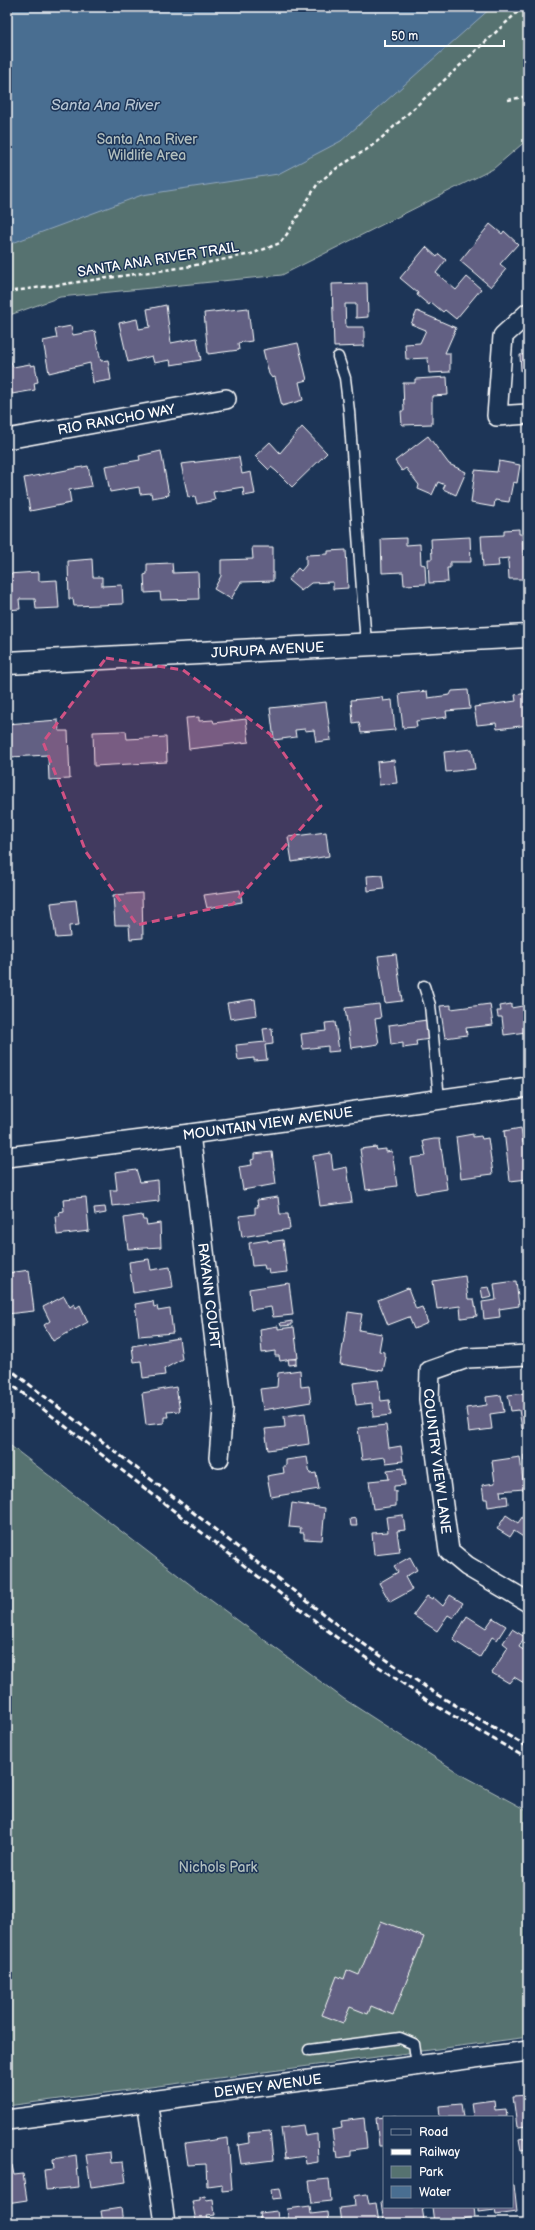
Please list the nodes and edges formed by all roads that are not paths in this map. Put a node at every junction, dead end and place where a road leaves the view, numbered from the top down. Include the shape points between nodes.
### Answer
1 (528, 313) edge
2 (338, 357) dead end
3 (226, 399) dead end
4 (528, 414) edge
5 (7, 439) edge
6 (528, 636) edge
7 (366, 644) junction
8 (7, 664) edge
9 (424, 986) dead end
10 (528, 1087) edge
11 (439, 1099) junction
12 (190, 1134) junction
13 (7, 1157) edge
14 (528, 1355) edge
15 (219, 1458) dead end
16 (528, 1602) edge
17 (309, 2050) dead end
18 (528, 2051) edge
19 (417, 2065) junction
20 (147, 2100) junction
21 (7, 2120) edge
22 (165, 2223) edge

1 - 4 street via 503,336 497,416
2 - 7 lane via 345,378 349,411
3 - 5 street, RIO RANCHO WAY
6 - 7 main road, JURUPA AVENUE
7 - 8 main road, JURUPA AVENUE
9 - 11 lane via 430,1005
10 - 11 street, MOUNTAIN VIEW AVENUE
11 - 12 street, MOUNTAIN VIEW AVENUE
12 - 13 street, MOUNTAIN VIEW AVENUE
12 - 15 street, RAYANN COURT via 223,1409
14 - 16 street, COUNTRY VIEW LANE via 467,1358 430,1370 429,1399 449,1551 467,1566
17 - 19 lane via 400,2038 414,2044
18 - 19 street, DEWEY AVENUE
19 - 20 street, DEWEY AVENUE
20 - 21 street, DEWEY AVENUE
20 - 22 street

